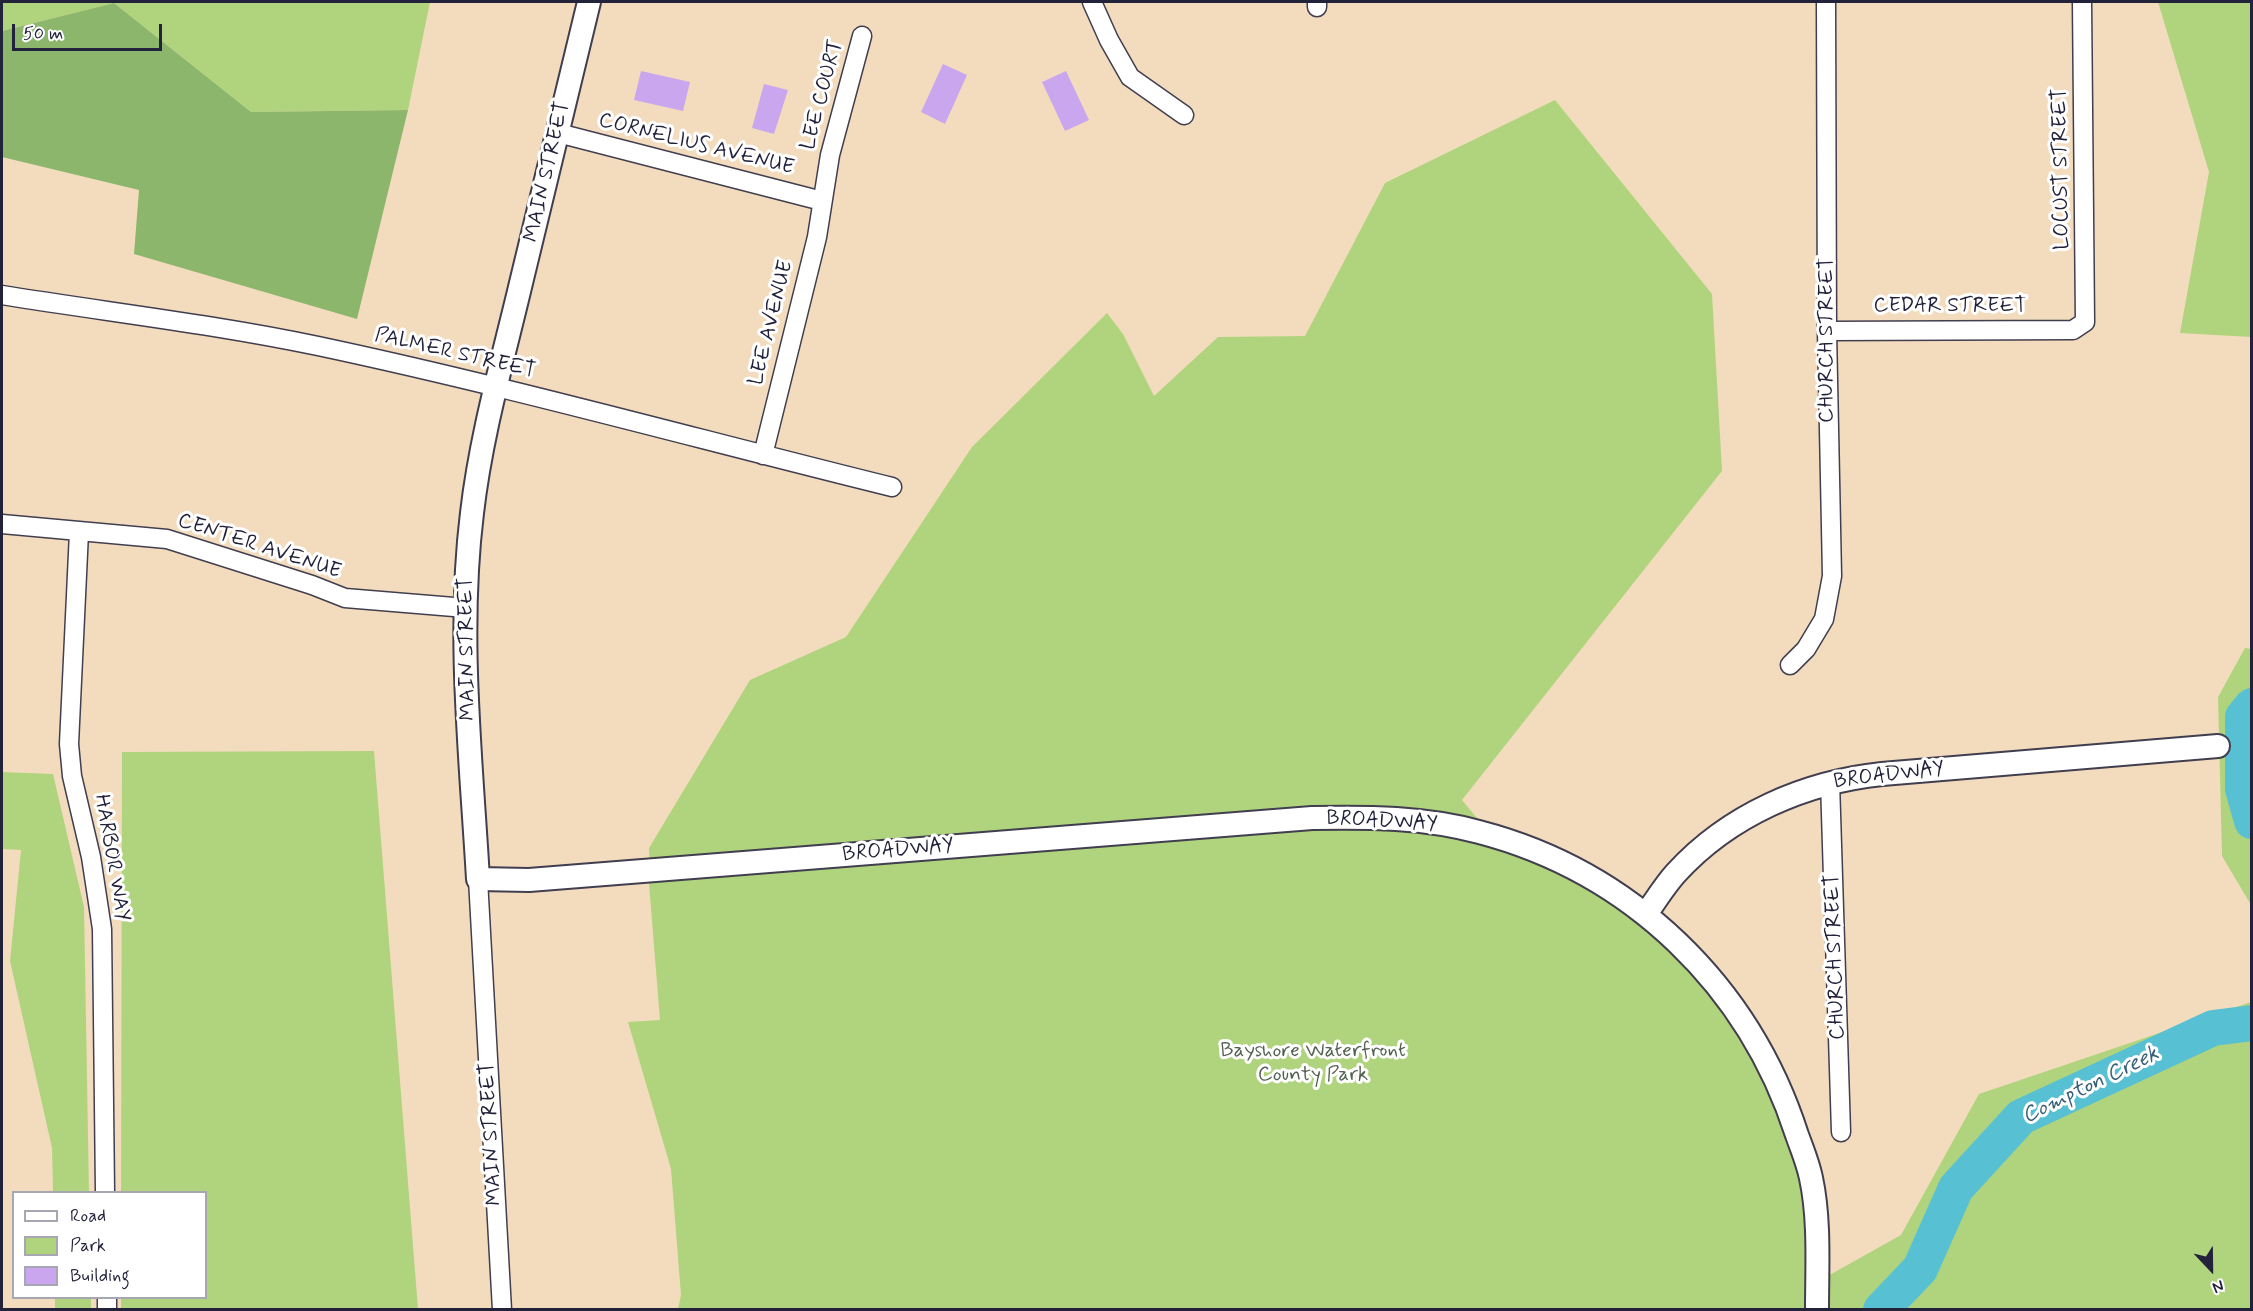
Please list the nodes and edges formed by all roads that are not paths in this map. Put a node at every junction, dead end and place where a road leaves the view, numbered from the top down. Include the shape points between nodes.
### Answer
1 (589, 2) edge
2 (1092, 2) edge
3 (1826, 2) edge
4 (2082, 2) edge
5 (862, 36) dead end
6 (1184, 115) dead end
7 (558, 133) junction
8 (822, 201) junction
9 (2, 295) edge
10 (2073, 330) joint
11 (1827, 331) junction
12 (496, 387) junction
13 (763, 455) junction
14 (892, 487) dead end
15 (2, 524) edge
16 (79, 532) junction
17 (466, 608) junction
18 (1790, 664) dead end
19 (2218, 746) dead end
20 (1830, 782) junction
21 (478, 879) junction
22 (1646, 914) junction
23 (1841, 1132) dead end
24 (105, 1191) edge
25 (502, 1310) edge
26 (1817, 1310) edge

1 - 7 street, MAIN STREET
2 - 6 street via 1130,77
3 - 11 street, CHURCH STREET
4 - 10 street, LOCUST STREET via 2086,301 2085,322
5 - 8 street, LEE COURT via 830,155
7 - 8 street, CORNELIUS AVENUE
7 - 12 street, MAIN STREET
8 - 13 street, LEE AVENUE
9 - 12 street, PALMER STREET via 187,321
10 - 11 street, CEDAR STREET
11 - 18 street, CHURCH STREET via 1830,592 1824,619 1806,649
12 - 13 street, PALMER STREET via 611,413
12 - 17 street, MAIN STREET via 471,514
13 - 14 street, PALMER STREET
15 - 16 street, CENTER AVENUE
16 - 17 street, CENTER AVENUE via 182,542 345,598
16 - 24 street, HARBOR WAY via 69,744 101,921
17 - 21 street, MAIN STREET
19 - 20 street, BROADWAY via 1882,774
20 - 22 street, BROADWAY via 1774,803 1707,844 1675,874
20 - 23 street, CHURCH STREET
21 - 22 street, BROADWAY via 529,880 1312,818 1371,817 1425,821 1514,842 1589,876
21 - 25 street, MAIN STREET
22 - 26 street via 1699,964 1740,1014 1784,1092 1811,1178

